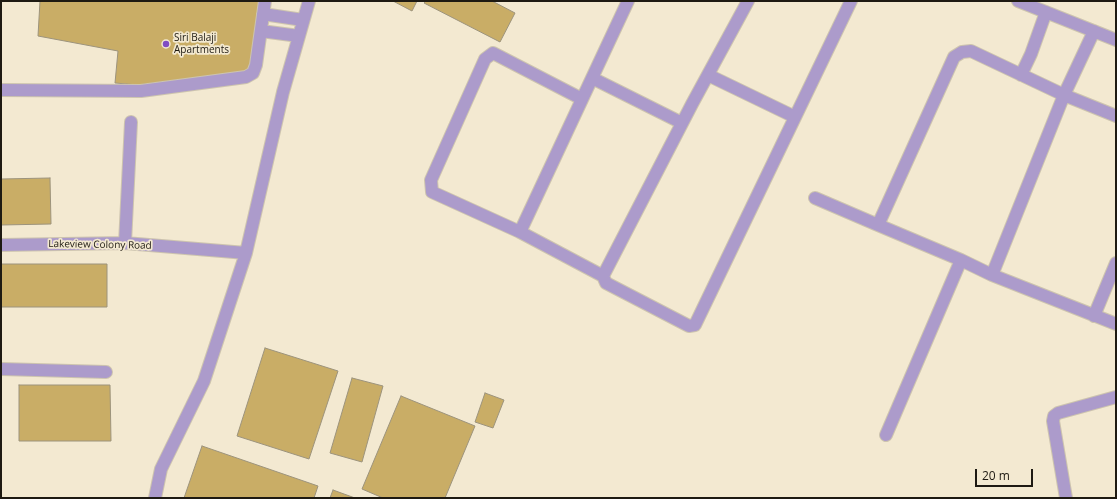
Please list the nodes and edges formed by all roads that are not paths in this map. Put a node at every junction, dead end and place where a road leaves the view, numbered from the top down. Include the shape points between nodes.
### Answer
1 (265, 1) edge
2 (309, 1) edge
3 (628, 1) edge
4 (748, 1) edge
5 (851, 1) edge
6 (1018, 1) edge
7 (1046, 12) junction
8 (263, 14) junction
9 (303, 20) junction
10 (261, 31) junction
11 (1094, 31) junction
12 (299, 36) junction
13 (1116, 40) edge
14 (1021, 74) junction
15 (708, 75) junction
16 (592, 78) junction
17 (1, 90) edge
18 (1064, 95) junction
19 (582, 100) junction
20 (1116, 116) edge
21 (795, 117) junction
22 (131, 122) dead end
23 (682, 123) junction
24 (815, 198) dead end
25 (878, 225) junction
26 (520, 232) junction
27 (125, 243) junction
28 (1, 245) edge
29 (246, 253) junction
30 (961, 260) junction
31 (1116, 263) edge
32 (992, 275) junction
33 (603, 276) junction
34 (1094, 316) junction
35 (1116, 324) edge
36 (1, 369) edge
37 (106, 372) dead end
38 (1116, 397) edge
39 (886, 435) dead end
40 (155, 498) edge
41 (1066, 498) edge

1 - 8 street
2 - 9 street
3 - 16 street
4 - 15 street
5 - 21 street
6 - 7 street
7 - 11 street
7 - 14 street
8 - 9 street
8 - 10 street
9 - 12 street
10 - 12 street
10 - 17 street via 256,65 253,73 246,77 141,91
11 - 13 street
11 - 18 street
12 - 29 street via 283,92
14 - 18 street
14 - 25 street via 972,51 962,52 954,57
15 - 21 street
15 - 23 street
16 - 19 street
16 - 23 street
18 - 20 street
18 - 32 street
19 - 26 street
19 - 26 street via 493,53 484,59 431,180 432,192
21 - 33 street via 696,325 689,326 606,283
22 - 27 street
23 - 33 street
24 - 25 street
25 - 30 street
26 - 33 street
27 - 28 street, Lakeview Colony Road
27 - 29 street, Lakeview Colony Road
29 - 40 street via 204,381 161,469
30 - 32 street
30 - 39 street
31 - 34 street
32 - 34 street
34 - 35 street
36 - 37 street
38 - 41 street via 1058,412 1054,416

